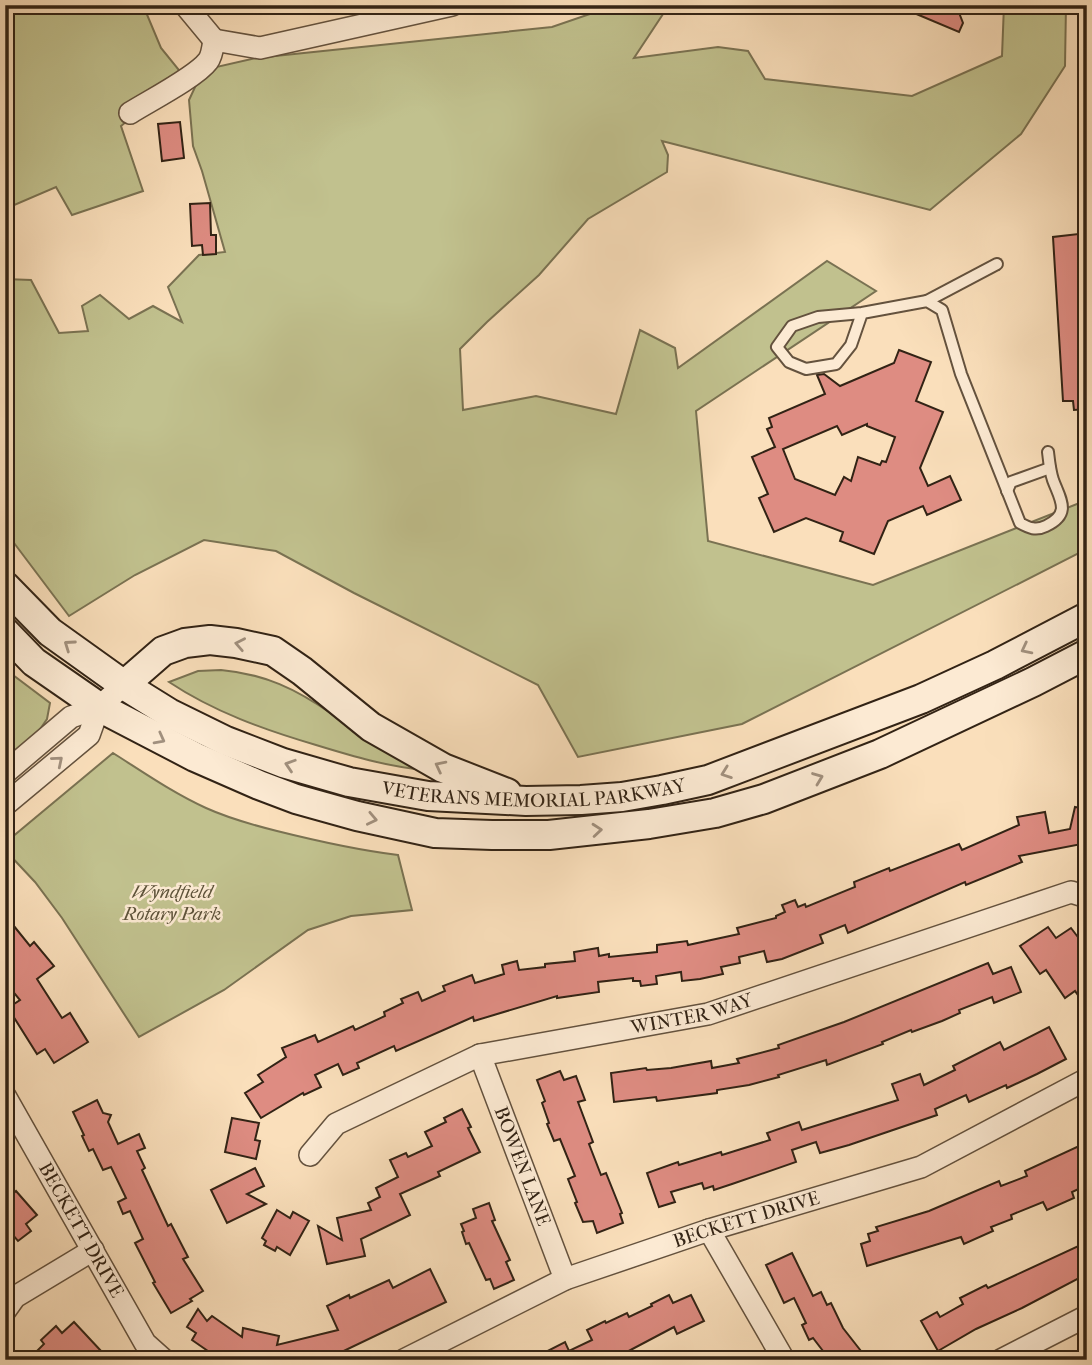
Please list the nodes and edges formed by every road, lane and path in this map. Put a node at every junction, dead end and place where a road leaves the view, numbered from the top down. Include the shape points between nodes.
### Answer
1 (185, 5) edge
2 (452, 5) edge
3 (430, 8) edge
4 (214, 40) junction
5 (130, 113) dead end
6 (997, 264) dead end
7 (927, 300) junction
8 (862, 313) junction
9 (1048, 452) dead end
10 (1050, 468) junction
11 (1007, 491) junction
12 (5, 586) edge
13 (1087, 617) edge
14 (5, 632) edge
15 (1087, 654) edge
16 (124, 685) junction
17 (99, 707) junction
18 (5, 773) edge
19 (526, 801) junction
20 (5, 805) edge
21 (1087, 897) edge
22 (480, 1055) junction
23 (1087, 1079) edge
24 (5, 1096) edge
25 (310, 1155) dead end
26 (709, 1230) junction
27 (93, 1250) junction
28 (565, 1279) junction
29 (5, 1311) edge
30 (1087, 1316) edge
31 (164, 1360) edge
32 (404, 1360) edge
33 (784, 1360) edge
34 (1001, 1360) edge

1 - 4 street
2 - 3 street
3 - 4 street via 260,48
4 - 5 street via 210,60
6 - 7 lane
7 - 8 lane
7 - 11 lane via 942,310 961,374
8 - 8 lane via 818,317 792,326 777,347 789,362 806,369 836,364 851,345
9 - 10 lane
10 - 11 lane via 1011,482
10 - 11 lane via 1063,509 1058,519 1044,527 1032,529 1020,523
16 -> 12 main road, VETERANS MEMORIAL PARKWAY via 50,632
13 -> 19 main road, VETERANS MEMORIAL PARKWAY via 921,699 708,780 622,797
14 - 17 main road, VETERANS MEMORIAL PARKWAY via 34,662
17 -> 15 main road, VETERANS MEMORIAL PARKWAY via 195,757 296,799 435,833 549,835 675,820 764,799 880,754
16 - 17 street
19 -> 16 main road, VETERANS MEMORIAL PARKWAY via 428,796 349,782 283,763 226,741
19 -> 16 main road via 443,768 371,727 273,651 210,640 185,643 163,651
17 - 18 street via 71,717
20 -> 17 street via 89,735
21 - 22 street, WINTER WAY via 1071,891 708,1014
22 - 25 street, WINTER WAY via 336,1124
22 - 28 street, BOWEN LANE
23 - 26 street, BECKETT DRIVE via 921,1167
24 - 27 street, BECKETT DRIVE
26 - 28 street, BECKETT DRIVE
26 - 33 street
27 - 29 street via 15,1297
27 - 31 street, BECKETT DRIVE via 145,1343
28 - 32 street, BECKETT DRIVE
30 - 34 street

